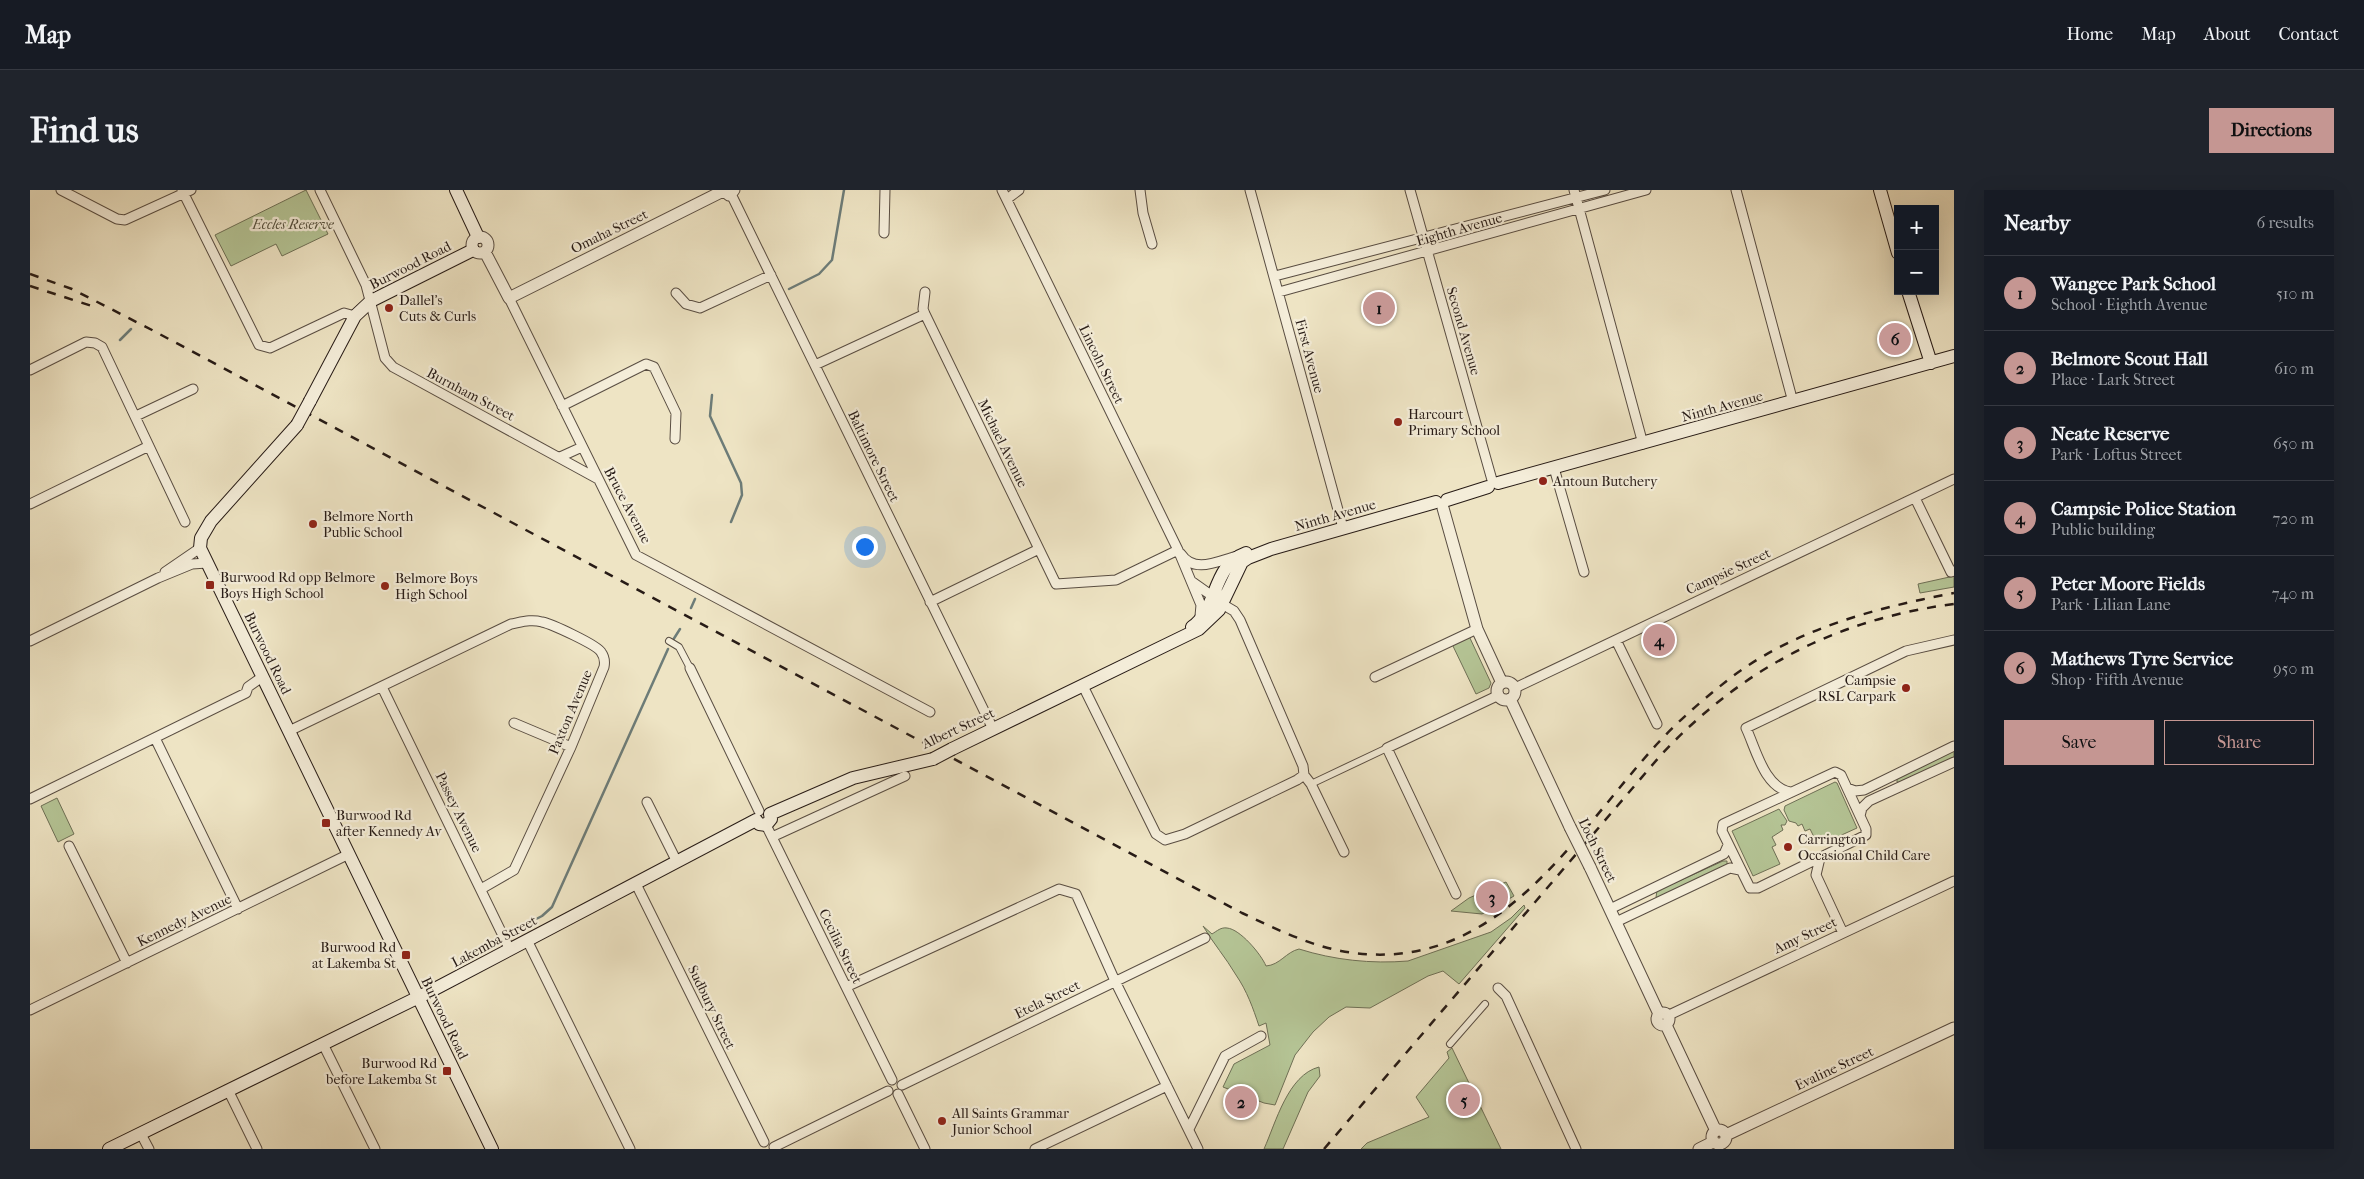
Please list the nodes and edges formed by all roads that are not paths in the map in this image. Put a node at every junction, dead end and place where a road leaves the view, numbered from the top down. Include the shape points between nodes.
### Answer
1 (61, 190) edge
2 (320, 190) edge
3 (456, 190) edge
4 (885, 190) edge
5 (1002, 190) edge
6 (1018, 190) edge
7 (1140, 190) edge
8 (1250, 190) edge
9 (1410, 190) edge
10 (1605, 190) edge
11 (1646, 190) edge
12 (1736, 190) edge
13 (1880, 190) edge
14 (186, 191) edge
15 (728, 191) edge
16 (1575, 194) edge
17 (1007, 199) junction
18 (1580, 209) junction
19 (884, 233) dead end
20 (478, 237) joint
21 (1424, 237) junction
22 (1152, 244) dead end
23 (1897, 250) edge
24 (479, 251) junction
25 (1428, 252) junction
26 (771, 275) junction
27 (1275, 276) junction
28 (925, 292) dead end
29 (1279, 292) junction
30 (676, 293) dead end
31 (1909, 295) edge
32 (509, 298) junction
33 (371, 301) junction
34 (924, 314) junction
35 (355, 316) junction
36 (1954, 356) edge
37 (1931, 363) junction
38 (815, 365) junction
39 (30, 370) edge
40 (193, 389) dead end
41 (1793, 402) junction
42 (562, 406) junction
43 (136, 416) junction
44 (675, 439) dead end
45 (1643, 444) junction
46 (149, 446) junction
47 (582, 446) junction
48 (560, 457) junction
49 (1554, 468) junction
50 (1954, 479) edge
51 (598, 480) junction
52 (1493, 483) junction
53 (1915, 498) junction
54 (1442, 503) junction
55 (30, 504) edge
56 (185, 522) dead end
57 (1343, 528) junction
58 (200, 548) junction
59 (1039, 549) junction
60 (1271, 549) junction
61 (1178, 550) junction
62 (1244, 553) junction
63 (207, 563) junction
64 (1584, 572) dead end
65 (1952, 572) edge
66 (1236, 573) junction
67 (158, 578) junction
68 (1189, 579) junction
69 (1212, 595) junction
70 (930, 602) junction
71 (1222, 604) junction
72 (1195, 625) junction
73 (1478, 629) junction
74 (1616, 640) junction
75 (1954, 640) edge
76 (30, 641) edge
77 (669, 641) dead end
78 (1152, 652) junction
79 (690, 668) joint
80 (262, 677) junction
81 (1375, 677) dead end
82 (1502, 683) junction
83 (382, 686) junction
84 (1082, 686) junction
85 (1512, 693) junction
86 (1499, 695) junction
87 (930, 712) dead end
88 (514, 723) dead end
89 (1657, 724) dead end
90 (993, 729) junction
91 (289, 731) junction
92 (155, 738) junction
93 (1954, 746) edge
94 (571, 747) junction
95 (1387, 748) junction
96 (1954, 762) edge
97 (1304, 774) junction
98 (905, 776) dead end
99 (1771, 782) junction
100 (1311, 784) junction
101 (1847, 788) junction
102 (1790, 792) junction
103 (30, 799) edge
104 (647, 802) dead end
105 (1766, 803) junction
106 (1860, 816) junction
107 (763, 817) junction
108 (772, 837) junction
109 (1728, 844) junction
110 (69, 846) dead end
111 (1344, 852) dead end
112 (349, 854) junction
113 (1820, 858) junction
114 (677, 862) junction
115 (1801, 867) junction
116 (1740, 870) junction
117 (1816, 875) junction
118 (1954, 881) edge
119 (636, 884) junction
120 (481, 889) junction
121 (1456, 894) dead end
122 (238, 909) junction
123 (1610, 909) junction
124 (1616, 922) junction
125 (1843, 932) junction
126 (1204, 938) dead end
127 (528, 940) junction
128 (510, 950) junction
129 (127, 963) junction
130 (1115, 981) junction
131 (846, 987) junction
132 (1498, 988) dead end
133 (418, 997) junction
134 (1485, 1004) dead end
135 (30, 1010) edge
136 (1665, 1018) junction
137 (1954, 1028) edge
138 (1261, 1036) dead end
139 (323, 1044) junction
140 (1450, 1044) dead end
141 (892, 1080) junction
142 (902, 1084) junction
143 (1167, 1086) junction
144 (228, 1090) junction
145 (888, 1091) junction
146 (898, 1094) junction
147 (1189, 1129) junction
148 (141, 1134) junction
149 (1718, 1136) junction
150 (761, 1146) edge
151 (774, 1148) edge
152 (109, 1149) edge
153 (149, 1149) edge
154 (257, 1149) edge
155 (375, 1149) edge
156 (492, 1149) edge
157 (630, 1149) edge
158 (925, 1149) edge
159 (1036, 1149) edge
160 (1198, 1149) edge
161 (1576, 1149) edge
162 (1699, 1149) edge

1 - 14 street via 125,220
2 - 33 street, Burnham Street
3 - 20 main road
4 - 19 street
5 - 17 street, Lincoln Street
6 - 17 street
7 - 22 street
8 - 27 street, First Avenue
9 - 21 street, Second Avenue
10 - 16 street, Eighth Avenue
11 - 18 street, Eighth Avenue
12 - 41 street
13 - 23 main road
14 - 35 street via 256,342 262,347 270,348 344,313
15 - 26 street, Baltimore Street
15 - 32 street, Omaha Street
16 - 18 street
16 - 21 street, Eighth Avenue
17 - 61 street, Lincoln Street
18 - 25 street, Eighth Avenue
18 - 45 street
20 - 24 street via 472,243
21 - 25 street, Second Avenue
21 - 27 street, Eighth Avenue
24 - 32 street, Bruce Avenue
24 - 33 main road, Burwood Road
25 - 29 street, Eighth Avenue
25 - 52 street, Second Avenue
26 - 30 street via 700,308 686,304
26 - 38 street, Baltimore Street
27 - 29 street, First Avenue
28 - 34 street, Michael Avenue
29 - 57 street, First Avenue
31 - 37 main road
32 - 42 street, Bruce Avenue
33 - 35 main road, Burwood Road
33 - 48 street, Burnham Street via 385,358 393,367
34 - 38 street
34 - 59 street, Michael Avenue
35 - 58 main road, Burwood Road, bridge via 297,425 211,521 201,538
36 - 37 main road, Ninth Avenue
37 - 41 main road, Ninth Avenue
38 - 70 street, Baltimore Street
39 - 43 street via 86,342 95,343 102,347
40 - 43 street
41 - 45 main road, Ninth Avenue
42 - 44 street via 638,367 651,364 676,413
42 - 47 street, Bruce Avenue
43 - 46 street
45 - 49 main road, Ninth Avenue
46 - 55 street
46 - 56 street
47 - 48 street
47 - 51 street, Bruce Avenue
48 - 51 street, Burnham Street
49 - 52 main road, Ninth Avenue
49 - 64 street
50 - 53 street, Campsie Street
51 - 87 street, Bruce Avenue via 636,555
52 - 54 main road, Ninth Avenue
53 - 65 street
53 - 74 street, Campsie Street
54 - 57 main road, Ninth Avenue
54 - 73 street
57 - 60 main road, Ninth Avenue
58 - 63 main road, Burwood Road
58 - 67 street
59 - 61 street, Michael Avenue via 1056,584 1116,580
59 - 70 street
60 - 62 main road
60 - 66 main road, Albert Street via 1242,562
61 - 62 street, Lincoln Street via 1194,566
61 - 68 street, Lincoln Street
62 - 69 main road, Albert Street via 1227,566
63 - 67 street via 192,564
63 - 80 main road, Burwood Road
66 - 69 street via 1222,592
66 - 71 main road, Albert Street
67 - 76 street
68 - 69 street
68 - 72 street, Lincoln Street via 1201,608
69 - 72 main road, Albert Street via 1203,616
70 - 90 street, Baltimore Street
71 - 78 main road, Albert Street via 1211,620 1199,629
71 - 97 street via 1236,613 1240,620
72 - 78 main road, Albert Street
73 - 81 street
73 - 82 street
74 - 85 street, Campsie Street
74 - 89 street
75 - 99 street via 1906,651 1746,728
77 - 79 street, Cecilia Street via 679,647
78 - 84 main road, Albert Street
79 - 107 street, Cecilia Street
80 - 91 main road, Burwood Road
80 - 92 street via 248,687 246,693
82 - 85 street via 1510,682
82 - 86 street
83 - 91 street, Paxton Avenue
83 - 94 street, Paxton Avenue via 511,624 528,620 548,624 601,650 605,662
83 - 120 street, Passey Avenue
84 - 90 main road, Albert Street
84 - 97 street via 1156,834 1165,840 1173,839
85 - 86 street via 1502,699
85 - 123 street, Loch Street, bridge via 1570,827
86 - 95 street
88 - 94 street
90 - 107 main road, Albert Street, bridge via 933,759 853,778
91 - 112 main road, Burwood Road
92 - 103 street
92 - 122 street
93 - 101 street via 1864,790
94 - 120 street, Paxton Avenue via 514,870
95 - 100 street
95 - 121 street
96 - 106 street via 1869,801
97 - 100 street
98 - 108 street
99 - 102 street
99 - 105 street
100 - 111 street
101 - 102 street via 1835,772
101 - 106 street
102 - 105 street
104 - 114 street
105 - 109 street via 1723,824 1722,831
106 - 113 street via 1866,835
107 - 108 street, Cecilia Street
107 - 114 main road, Lakemba Street
108 - 131 street, Cecilia Street
109 - 116 street
109 - 123 street via 1724,854
110 - 129 street
112 - 122 street, Kennedy Avenue
112 - 133 main road, Burwood Road
113 - 115 street
113 - 117 street
114 - 119 main road, Lakemba Street
115 - 116 street via 1754,888 1747,885
115 - 117 street
116 - 124 street via 1730,868
117 - 125 street
118 - 125 street, Amy Street
119 - 127 main road, Lakemba Street
119 - 150 street, Sudbury Street
120 - 128 street, Passey Avenue
122 - 129 street, Kennedy Avenue
123 - 124 street, Loch Street
124 - 136 street, Loch Street
125 - 136 street, Amy Street
126 - 130 street, Etela Street
127 - 128 main road, Lakemba Street
127 - 157 street
128 - 133 main road, Lakemba Street
129 - 135 street, Kennedy Avenue
130 - 131 street via 1076,894 1059,890
130 - 142 street, Etela Street
130 - 143 street
131 - 141 street, Cecilia Street
132 - 161 street via 1506,996
133 - 139 main road, Lakemba Street
133 - 156 main road, Burwood Road
134 - 140 street
136 - 149 street, Loch Street
137 - 149 street, Evaline Street
138 - 147 street via 1225,1056
139 - 144 main road, Lakemba Street
139 - 155 street
141 - 142 street
141 - 145 street via 887,1086
142 - 146 street via 902,1091
143 - 147 street
143 - 159 street
144 - 148 main road, Lakemba Street
144 - 154 street
145 - 146 street
145 - 151 street
146 - 158 street
147 - 160 street
148 - 152 main road, Lakemba Street
148 - 153 street
149 - 162 street, Evaline Street
150 - 151 street via 771,1143

